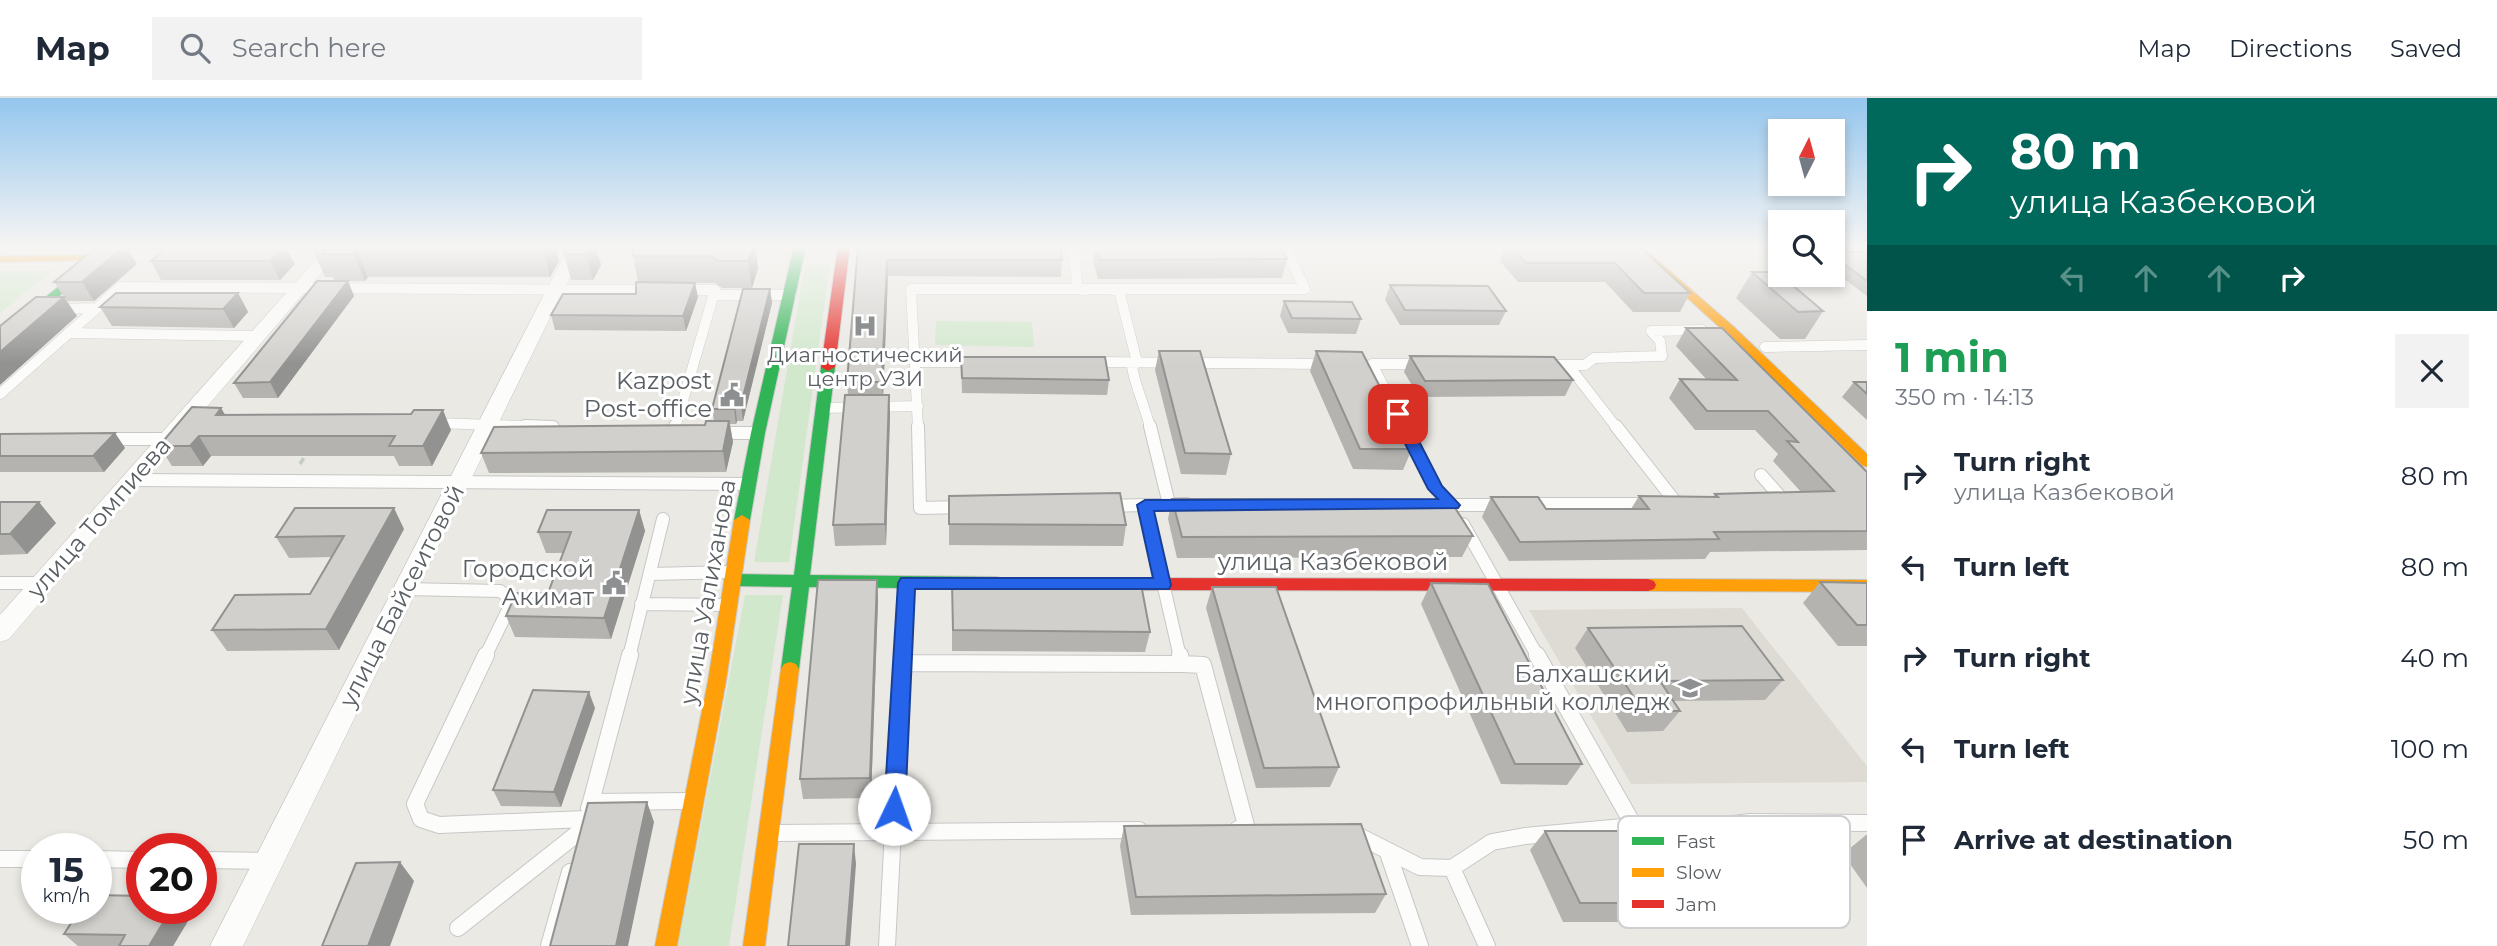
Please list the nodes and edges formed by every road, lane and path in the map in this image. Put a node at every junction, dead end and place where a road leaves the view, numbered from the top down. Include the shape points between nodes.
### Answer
1 (64, 286) edge
2 (557, 286) edge
3 (792, 286) edge
4 (839, 286) edge
5 (1078, 286) edge
6 (1303, 286) edge
7 (1680, 286) edge
8 (1700, 286) edge
9 (298, 287) junction
10 (1078, 289) junction
11 (555, 290) junction
12 (713, 295) junction
13 (790, 295) junction
14 (97, 308) junction
15 (36, 309) junction
16 (1730, 330) junction
17 (68, 332) junction
18 (256, 337) junction
19 (0, 340) edge
20 (1867, 345) edge
21 (1765, 347) junction
22 (914, 362) junction
23 (984, 362) edge
24 (1082, 362) edge
25 (1138, 362) junction
26 (1345, 364) edge
27 (1358, 364) edge
28 (1372, 364) junction
29 (1437, 364) edge
30 (1529, 365) edge
31 (1568, 365) junction
32 (0, 394) edge
33 (918, 406) junction
34 (822, 408) junction
35 (423, 423) edge
36 (488, 424) junction
37 (566, 428) edge
38 (660, 432) edge
39 (685, 433) junction
40 (758, 433) junction
41 (170, 439) junction
42 (91, 440) edge
43 (1867, 443) edge
44 (1867, 461) edge
45 (1761, 475) dead end
46 (134, 480) junction
47 (459, 482) junction
48 (750, 484) junction
49 (1169, 504) junction
50 (1196, 504) edge
51 (1677, 504) junction
52 (1690, 504) edge
53 (1773, 504) edge
54 (1145, 505) junction
55 (1446, 505) junction
56 (1092, 506) edge
57 (973, 507) edge
58 (663, 519) dead end
59 (651, 574) junction
60 (733, 576) junction
61 (800, 582) junction
62 (0, 583) edge
63 (42, 583) junction
64 (906, 583) junction
65 (1014, 583) edge
66 (1082, 584) edge
67 (1163, 585) junction
68 (1497, 585) junction
69 (1867, 586) edge
70 (405, 589) junction
71 (641, 604) junction
72 (728, 605) junction
73 (0, 632) edge
74 (902, 663) junction
75 (1182, 664) junction
76 (694, 801) junction
77 (1628, 816) edge
78 (587, 817) junction
79 (1337, 828) edge
80 (1618, 828) edge
81 (1152, 830) edge
82 (1220, 830) edge
83 (768, 833) junction
84 (893, 833) junction
85 (1388, 853) junction
86 (0, 859) edge
87 (21, 859) edge
88 (217, 860) edge
89 (269, 861) junction
90 (1452, 868) junction
91 (458, 928) dead end
92 (226, 946) edge
93 (548, 946) edge
94 (666, 946) edge
95 (754, 946) edge
96 (887, 946) edge
97 (1420, 946) edge
98 (1488, 946) edge

1 - 15 street
2 - 11 street, улица Байсеитовой
3 - 13 street, улица Уалиханова
4 - 34 street
5 - 10 lane
6 - 10 lane via 1305,289
7 - 16 street
8 - 21 street
9 - 11 lane
9 - 14 lane via 120,287
9 - 18 street, улица Томпиева
10 - 22 lane via 911,289
10 - 25 lane via 1119,290
11 - 12 lane via 715,290
11 - 36 street, улица Байсеитовой
12 - 13 lane
12 - 39 lane
13 - 40 street, улица Уалиханова
14 - 15 lane
14 - 17 lane
15 - 19 street
16 - 31 lane via 1651,331 1660,341 1662,356 1594,358 1585,365
16 - 44 street
17 - 18 lane
17 - 32 lane
18 - 41 street, улица Томпиева via 192,420
20 - 21 lane
21 - 43 street
22 - 23 lane
22 - 33 lane
24 - 25 lane
25 - 26 lane
25 - 49 lane via 1132,368 1136,391 1143,398
27 - 28 lane
28 - 29 lane
28 - 55 lane
30 - 31 lane
31 - 51 lane
33 - 34 lane
33 - 57 lane via 920,508
34 - 61 street
35 - 36 lane
36 - 37 lane
36 - 47 street, улица Байсеитовой
38 - 39 lane
39 - 40 lane
40 - 48 street, улица Уалиханова
41 - 42 lane
41 - 46 street, улица Томпиева
45 - 53 lane via 1787,504
46 - 47 lane
46 - 63 street, улица Томпиева
47 - 48 lane
47 - 70 street, улица Байсеитовой
48 - 60 street, улица Уалиханова
49 - 50 lane
49 - 54 lane
51 - 52 lane
51 - 55 lane
54 - 56 lane
54 - 67 lane
55 - 68 lane
58 - 59 lane
59 - 60 lane
59 - 71 lane
60 - 61 street
60 - 72 street, улица Уалиханова
61 - 64 street
61 - 83 street
62 - 63 lane
63 - 73 street, улица Томпиева
64 - 65 street
64 - 74 lane
66 - 67 street, улица Казбековой
67 - 68 street, улица Казбековой
67 - 75 lane
68 - 69 street, улица Казбековой
68 - 77 lane
70 - 78 lane via 500,591 509,597 509,608 415,804 421,819 439,825
70 - 89 street, улица Байсеитовой
71 - 72 lane
71 - 78 lane
72 - 76 street, улица Уалиханова
74 - 75 lane
74 - 84 lane
75 - 82 lane via 1203,665 1253,829
76 - 78 lane
76 - 94 street, улица Уалиханова
78 - 91 lane
78 - 93 lane
79 - 85 lane via 1365,837
80 - 90 lane via 1492,842
81 - 84 lane
83 - 84 lane
83 - 95 street
84 - 96 lane
85 - 90 lane via 1420,867
85 - 97 lane
86 - 87 lane
88 - 89 lane
89 - 92 street, улица Байсеитовой
90 - 98 lane

